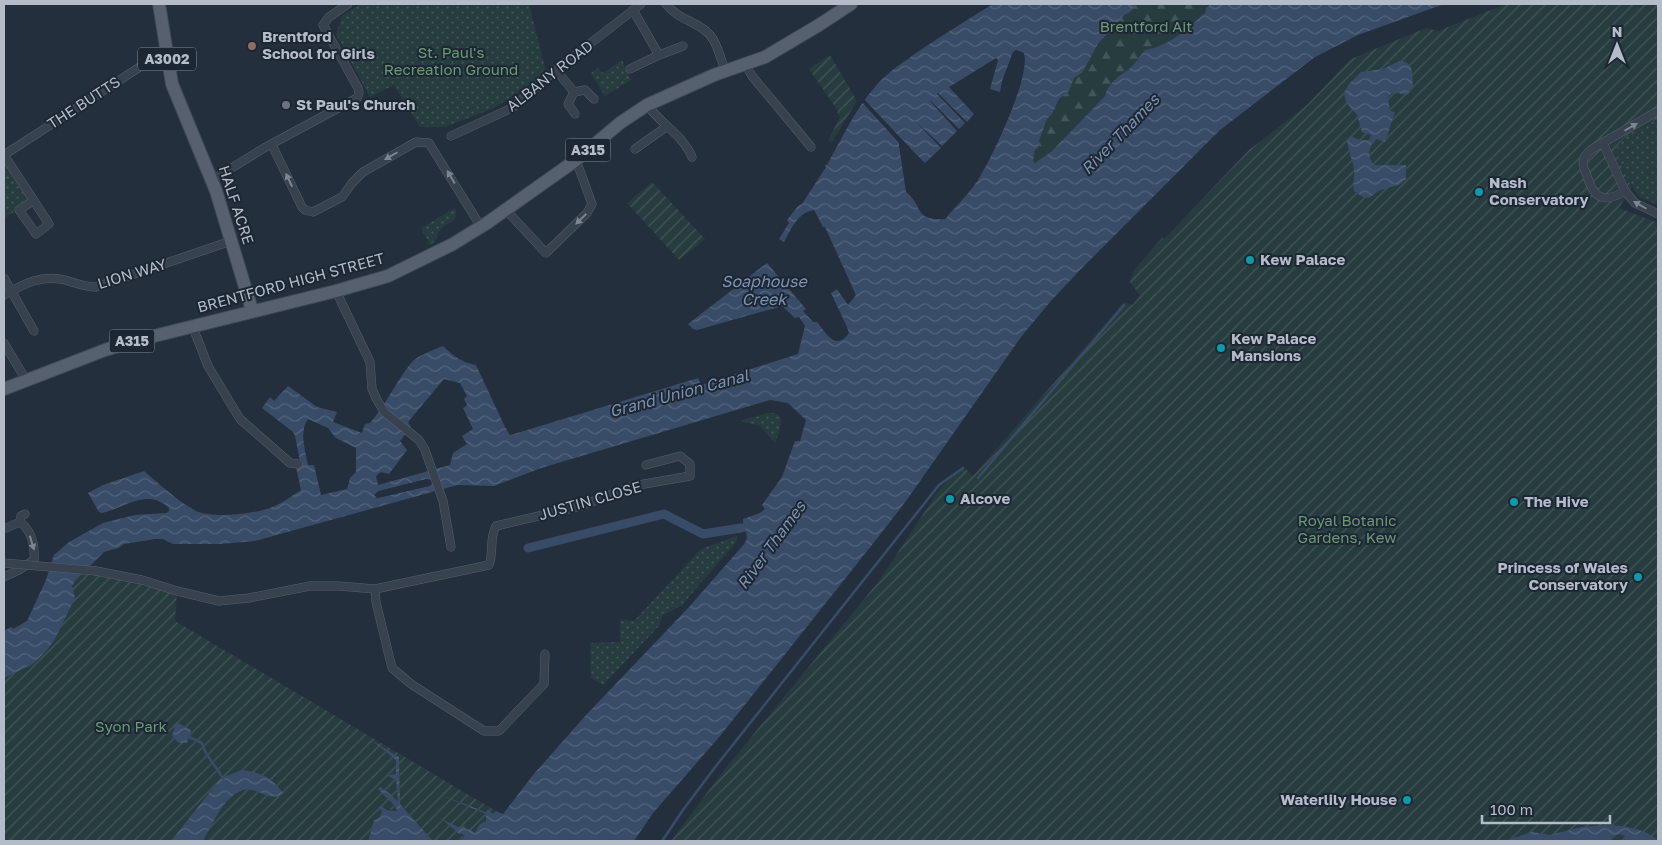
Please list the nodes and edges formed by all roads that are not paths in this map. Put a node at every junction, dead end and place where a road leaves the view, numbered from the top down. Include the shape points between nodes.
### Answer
1 (159, 4) edge
2 (348, 4) edge
3 (641, 4) edge
4 (666, 4) edge
5 (851, 4) edge
6 (633, 10) junction
7 (683, 46) dead end
8 (659, 55) junction
9 (167, 57) junction
10 (745, 64) junction
11 (630, 69) dead end
12 (556, 70) junction
13 (726, 71) junction
14 (574, 92) junction
15 (594, 99) dead end
16 (647, 105) junction
17 (1658, 111) edge
18 (576, 114) dead end
19 (666, 127) junction
20 (451, 136) dead end
21 (1604, 143) junction
22 (272, 144) junction
23 (812, 147) dead end
24 (635, 149) dead end
25 (5, 152) edge
26 (692, 157) dead end
27 (576, 160) junction
28 (212, 180) junction
29 (1625, 191) junction
30 (33, 202) dead end
31 (506, 210) junction
32 (1658, 214) edge
33 (481, 227) junction
34 (231, 241) junction
35 (4, 278) edge
36 (336, 291) junction
37 (7, 293) edge
38 (252, 310) junction
39 (192, 325) junction
40 (34, 331) dead end
41 (4, 343) edge
42 (26, 380) junction
43 (4, 389) edge
44 (298, 464) dead end
45 (646, 465) dead end
46 (25, 514) dead end
47 (23, 525) junction
48 (4, 529) edge
49 (451, 547) dead end
50 (4, 563) edge
51 (4, 577) edge
52 (375, 589) junction
53 (545, 654) dead end

1 - 9 main road, A3002
2 - 22 street via 323,25 359,93 358,98
3 - 6 street, ALBANY ROAD
4 - 13 street via 672,12 710,34
5 - 10 main road, BRENTFORD HIGH STREET / A315 via 788,44
6 - 8 street
6 - 12 street, ALBANY ROAD
7 - 8 street
8 - 11 street
9 - 25 street, THE BUTTS via 146,63
9 - 28 main road, HALF ACRE / A3002 via 172,84
10 - 13 main road, BRENTFORD HIGH STREET / A315
10 - 23 street
12 - 14 street
12 - 20 street, ALBANY ROAD via 512,108
13 - 16 main road, BRENTFORD HIGH STREET / A315
14 - 15 street via 585,90
14 - 18 street via 568,104
16 - 19 street
16 - 27 main road, BRENTFORD HIGH STREET / A315
21 -> 17 street
19 - 24 street
19 - 26 street via 673,131
21 - 29 street
21 - 29 street via 1584,157 1588,180 1594,192 1602,198 1614,198
22 - 28 street
33 -> 22 street via 429,143 420,141 360,174 338,200 310,212 302,207
25 - 30 street, THE BUTTS
27 - 31 main road, BRENTFORD HIGH STREET / A315
27 -> 31 street via 592,204 588,213 546,254
28 - 34 main road, HALF ACRE / A3002
32 -> 29 street via 1635,203
31 - 33 main road, BRENTFORD HIGH STREET / A315
33 - 36 main road, BRENTFORD HIGH STREET / A315 via 388,276
34 - 37 street, LION WAY via 96,288 42,278
34 - 38 main road, HALF ACRE / A3002
35 - 37 street
36 - 38 main road, BRENTFORD HIGH STREET / A315
36 - 49 street via 370,362 372,389 384,412 419,440 425,450 443,501
37 - 40 street
38 - 39 main road, BRENTFORD HIGH STREET / A315
39 - 42 main road, BRENTFORD HIGH STREET / A315 via 105,350
39 - 44 street via 208,366 240,419 290,464
41 - 42 street
42 - 43 main road, BRENTFORD HIGH STREET / A315
45 - 52 street, JUSTIN CLOSE via 680,456 690,464 690,476 633,486 581,506 496,526 492,533 489,565
46 - 47 street via 21,516
47 - 48 street
47 -> 51 street via 35,547 34,560
50 - 52 street, bridge via 96,571 219,601 310,586
52 - 53 street via 392,668 484,731 499,732 544,684

